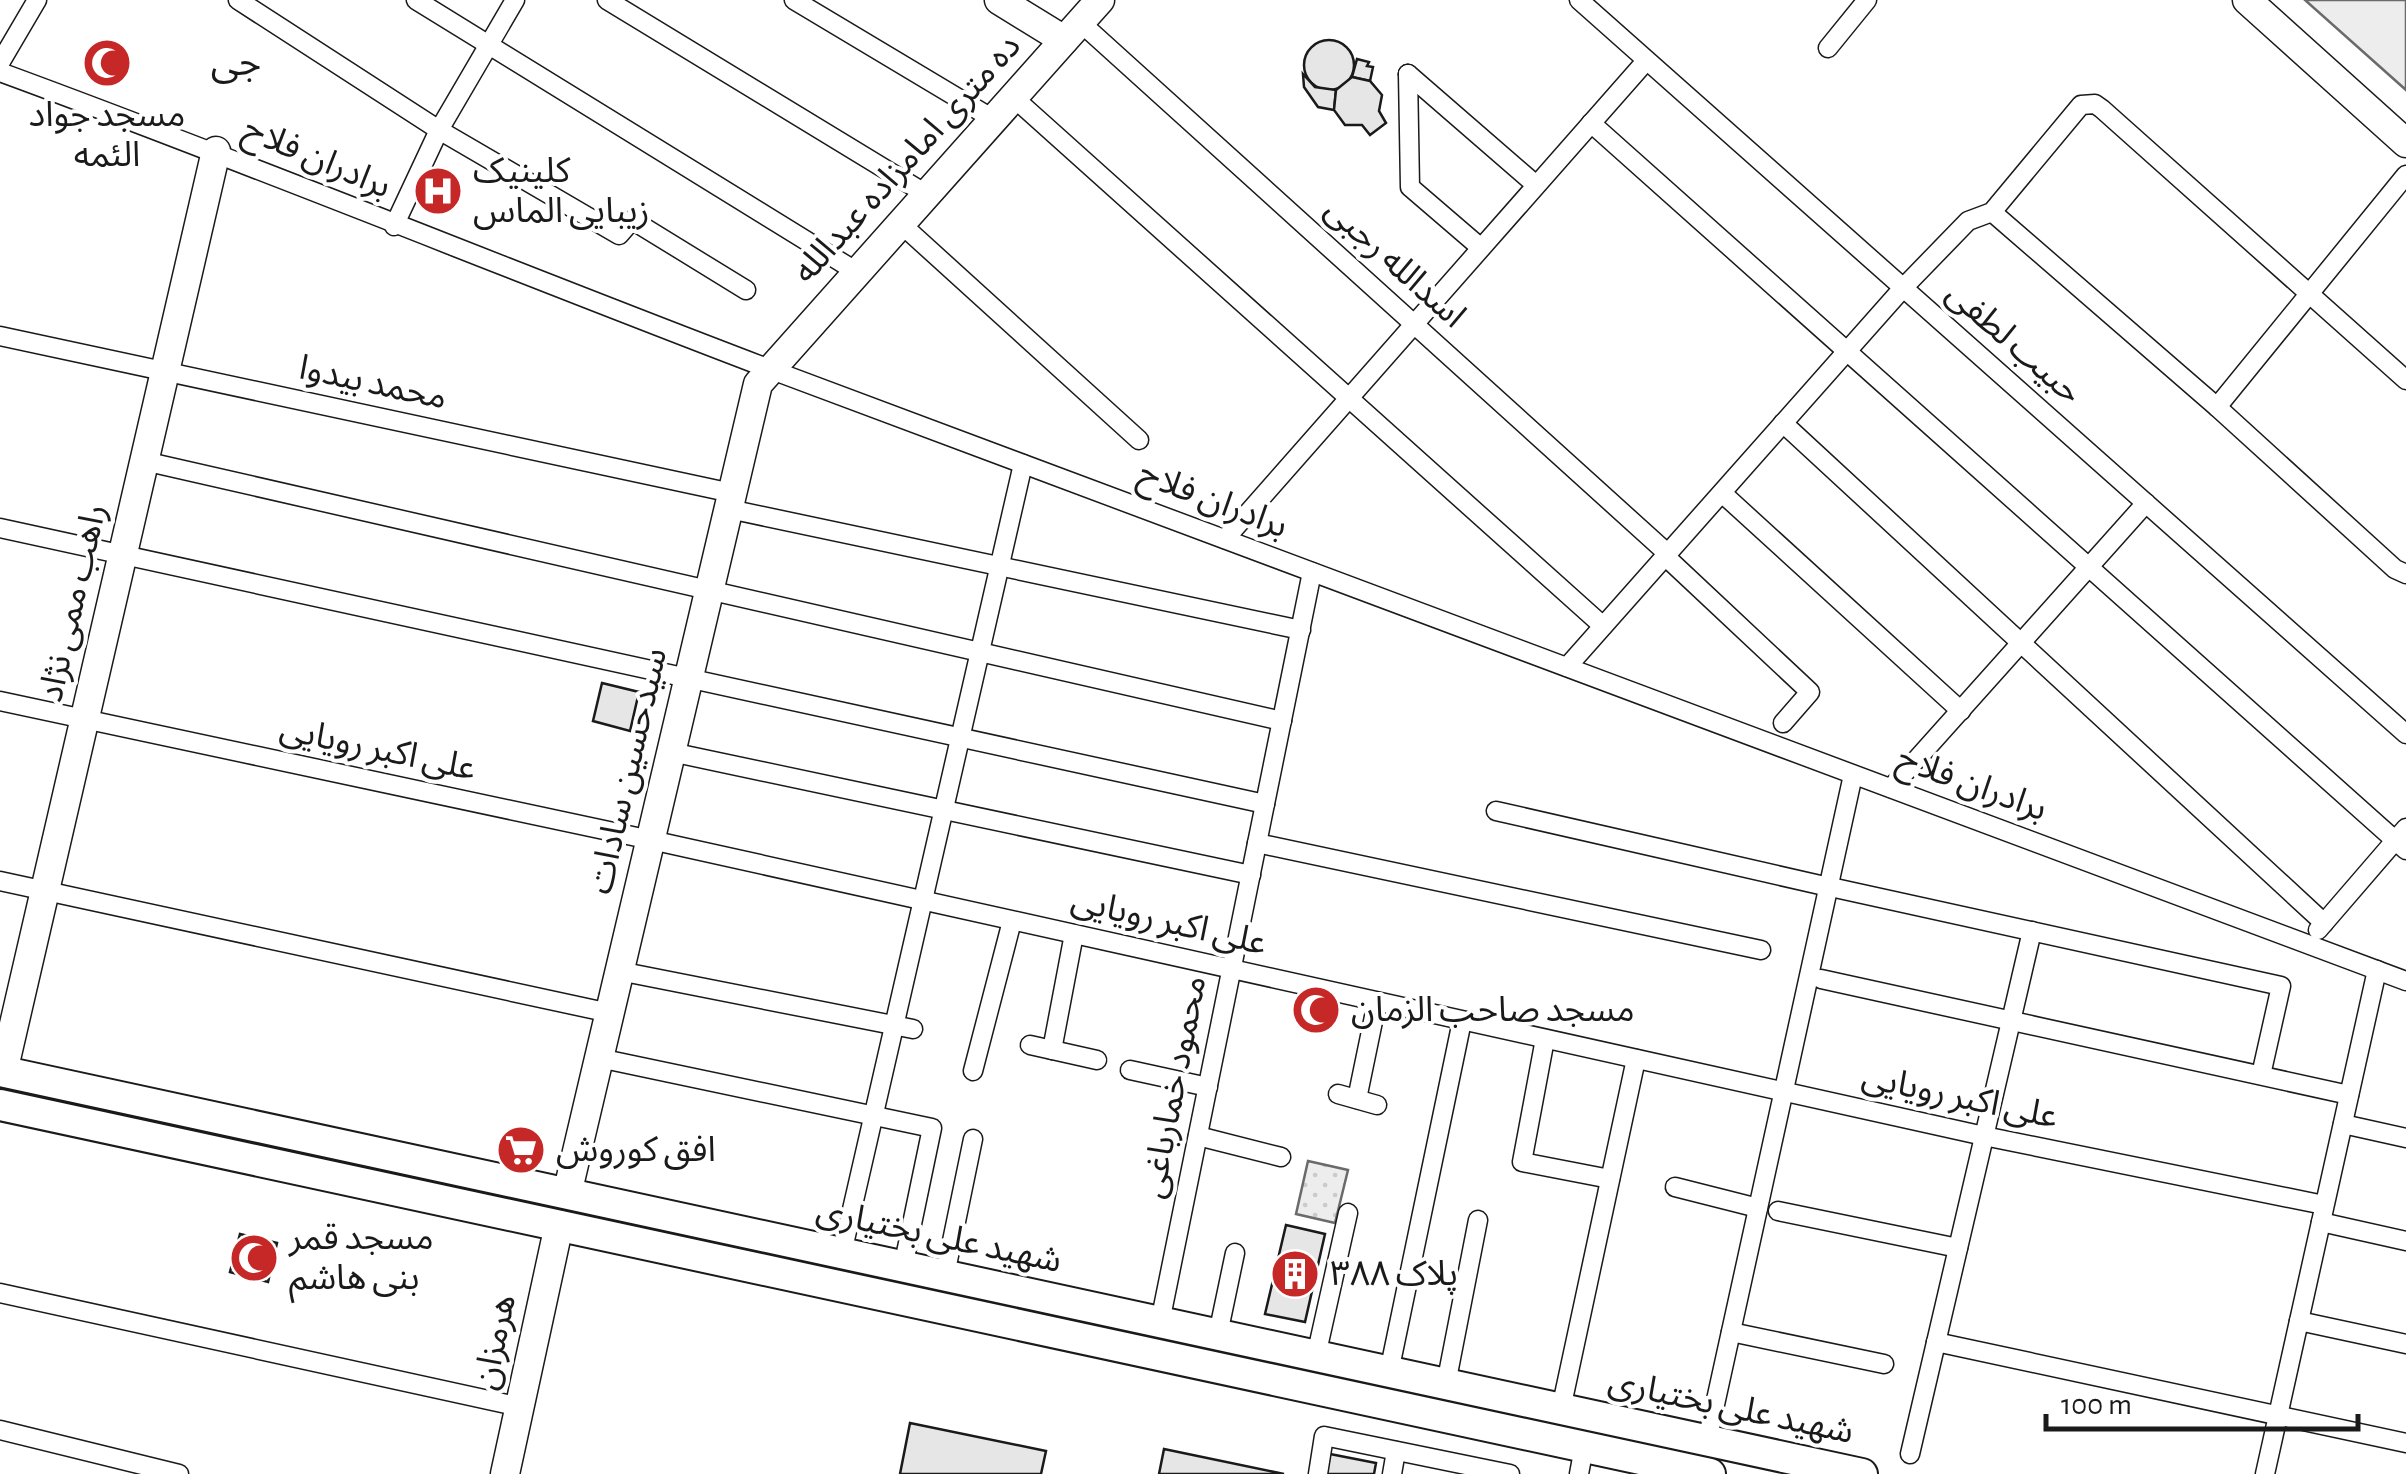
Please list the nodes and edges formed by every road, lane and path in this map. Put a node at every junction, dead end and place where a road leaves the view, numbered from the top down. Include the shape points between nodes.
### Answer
1 (37, 0) edge
2 (238, 0) edge
3 (416, 0) edge
4 (515, 0) edge
5 (606, 0) edge
6 (794, 0) edge
7 (999, 0) edge
8 (1100, 0) edge
9 (1579, 0) edge
10 (1867, 0) edge
11 (2247, 0) edge
12 (1072, 31) junction
13 (489, 44) junction
14 (1828, 48) dead end
15 (1646, 60) junction
16 (0, 63) edge
17 (0, 72) edge
18 (1012, 98) junction
19 (993, 120) junction
20 (1592, 123) junction
21 (439, 130) junction
22 (2406, 143) edge
23 (216, 151) junction
24 (2406, 175) edge
25 (1536, 185) junction
26 (926, 194) junction
27 (1992, 212) junction
28 (900, 223) junction
29 (394, 226) junction
30 (1481, 248) junction
31 (857, 272) junction
32 (1903, 288) junction
33 (746, 290) dead end
34 (2310, 293) junction
35 (1414, 324) junction
36 (0, 336) edge
37 (1848, 351) junction
38 (770, 369) junction
39 (165, 371) junction
40 (2406, 380) edge
41 (1350, 398) junction
42 (2217, 408) junction
43 (1783, 423) junction
44 (1139, 440) dead end
45 (144, 461) junction
46 (1023, 464) junction
47 (1722, 492) junction
48 (730, 501) junction
49 (2146, 503) junction
50 (0, 528) edge
51 (1225, 539) junction
52 (1666, 555) junction
53 (122, 556) junction
54 (1000, 566) junction
55 (2090, 566) junction
56 (2400, 571) edge
57 (1312, 572) junction
58 (710, 590) junction
59 (1603, 626) junction
60 (1300, 630) junction
61 (2021, 643) junction
62 (980, 652) junction
63 (1566, 667) junction
64 (688, 681) junction
65 (0, 702) edge
66 (1961, 710) junction
67 (84, 720) junction
68 (1282, 721) junction
69 (1783, 723) dead end
70 (2406, 734) edge
71 (961, 738) junction
72 (671, 752) junction
73 (1853, 774) junction
74 (1891, 788) junction
75 (1265, 804) junction
76 (944, 810) junction
77 (1496, 811) dead end
78 (651, 840) junction
79 (2402, 840) edge
80 (1257, 843) junction
81 (1251, 875) junction
82 (0, 881) edge
83 (1832, 888) junction
84 (45, 891) junction
85 (923, 901) junction
86 (1012, 920) junction
87 (2324, 923) junction
88 (2032, 931) junction
89 (1074, 934) junction
90 (2307, 944) junction
91 (1761, 950) dead end
92 (1232, 969) junction
93 (620, 970) junction
94 (2377, 970) junction
95 (1822, 979) dead end
96 (2406, 981) edge
97 (1377, 1002) junction
98 (610, 1012) junction
99 (2012, 1020) junction
100 (1462, 1021) junction
101 (904, 1027) junction
102 (1545, 1039) junction
103 (1030, 1045) dead end
104 (1052, 1050) junction
105 (599, 1058) junction
106 (1096, 1060) dead end
107 (1636, 1060) junction
108 (1130, 1070) dead end
109 (974, 1071) dead end
110 (2261, 1075) junction
111 (1, 1076) edge
112 (1208, 1087) junction
113 (1784, 1092) junction
114 (1338, 1094) dead end
115 (2349, 1095) junction
116 (1357, 1099) junction
117 (1377, 1104) dead end
118 (0, 1105) edge
119 (874, 1114) junction
120 (2342, 1124) junction
121 (1198, 1136) junction
122 (1984, 1136) junction
123 (972, 1138) dead end
124 (2406, 1138) edge
125 (1281, 1157) dead end
126 (1610, 1180) junction
127 (1675, 1187) dead end
128 (567, 1194) junction
129 (1758, 1208) junction
130 (1778, 1211) dead end
131 (656, 1213) junction
132 (1348, 1213) dead end
133 (2323, 1214) junction
134 (1478, 1220) dead end
135 (559, 1226) junction
136 (2406, 1241) edge
137 (648, 1245) junction
138 (1958, 1248) junction
139 (842, 1253) junction
140 (1235, 1253) dead end
141 (903, 1266) junction
142 (945, 1276) junction
143 (0, 1294) edge
144 (2299, 1320) junction
145 (1160, 1322) junction
146 (1731, 1332) junction
147 (1218, 1334) junction
148 (1936, 1342) junction
149 (2406, 1344) edge
150 (1153, 1354) junction
151 (1316, 1356) junction
152 (1884, 1364) dead end
153 (1389, 1372) junction
154 (1446, 1384) junction
155 (520, 1406) junction
156 (1561, 1409) junction
157 (2278, 1415) junction
158 (0, 1430) edge
159 (1707, 1440) junction
160 (2406, 1443) edge
161 (1396, 1451) junction
162 (1910, 1454) dead end
163 (1582, 1460) edge
164 (1471, 1470) edge
165 (179, 1474) edge
166 (505, 1474) edge
167 (1318, 1474) edge
168 (1392, 1474) edge
169 (1510, 1474) edge
170 (1710, 1474) edge
171 (1862, 1474) edge
172 (2265, 1474) edge

1 - 16 street
2 - 21 street
3 - 13 street
4 - 13 street
5 - 26 street
6 - 19 street
7 - 12 main road
8 - 12 main road, ده متری امامزاده عبدالله
9 - 15 street, حبیب لطفی
10 - 14 street
11 - 22 main road
12 - 18 main road, ده متری امامزاده عبدالله
12 - 35 street, اسدالله رجبی
13 - 21 street
13 - 31 street
15 - 20 street
15 - 32 street, حبیب لطفی
17 - 23 street, برادران فلاح
18 - 19 main road, ده متری امامزاده عبدالله
18 - 41 street
19 - 26 main road, ده متری امامزاده عبدالله
20 - 25 street
20 - 37 street
21 - 29 street
21 - 33 street via 619,235 632,220
23 - 29 street, برادران فلاح
23 - 39 main road, راهب ممی نژاد
24 - 34 street
25 - 30 street
25 - 30 street via 1408,74 1410,187
26 - 28 main road, ده متری امامزاده عبدالله
27 - 32 street via 1968,221
27 - 34 street via 2074,109 2088,104 2102,109
27 - 42 street
28 - 31 main road, ده متری امامزاده عبدالله
28 - 44 street
29 - 38 street, برادران فلاح
30 - 35 street
31 - 38 main road, ده متری امامزاده عبدالله
32 - 37 street
32 - 49 street, حبیب لطفی
34 - 40 street
34 - 42 street
35 - 41 street
35 - 52 street, اسدالله رجبی
36 - 39 street, محمد بیدوا
37 - 43 street
37 - 55 street
38 - 46 street, برادران فلاح
38 - 48 main road, سیدحسین سادات via 754,396
39 - 45 main road, راهب ممی نژاد
39 - 48 street, محمد بیدوا
41 - 51 street
41 - 59 street
42 - 56 street
43 - 47 street
43 - 61 street
45 - 53 main road, راهب ممی نژاد
45 - 58 street
46 - 51 street, برادران فلاح
46 - 54 street
47 - 52 street
47 - 66 street
48 - 54 street, محمد بیدوا
48 - 58 main road, سیدحسین سادات
49 - 55 street
49 - 70 street, حبیب لطفی
50 - 53 street
51 - 57 street, برادران فلاح
52 - 59 street
52 - 69 street, اسدالله رجبی via 1810,692
53 - 64 street
53 - 67 main road, راهب ممی نژاد
54 - 60 street, محمد بیدوا
54 - 62 street
55 - 61 street
55 - 79 street
57 - 60 street, محمود خمارباغی
57 - 63 street, برادران فلاح
58 - 62 street
58 - 64 main road, سیدحسین سادات
59 - 63 street
60 - 68 street, محمود خمارباغی
61 - 66 street
61 - 87 street
62 - 68 street
62 - 71 street
63 - 73 street, برادران فلاح
64 - 71 street
64 - 72 main road, سیدحسین سادات
65 - 67 street, علی اکبر رویایی
66 - 74 street
67 - 78 street, علی اکبر رویایی
67 - 84 main road, راهب ممی نژاد
68 - 75 street, محمود خمارباغی
71 - 75 street
71 - 76 street
72 - 76 street
72 - 78 main road, سیدحسین سادات
73 - 74 street, برادران فلاح
73 - 83 street
74 - 90 street, برادران فلاح
75 - 80 street, محمود خمارباغی
76 - 81 street
76 - 85 street
77 - 83 street
78 - 85 street, علی اکبر رویایی
78 - 93 main road, سیدحسین سادات
79 - 87 street
80 - 81 street, محمود خمارباغی
80 - 91 street
81 - 92 street, محمود خمارباغی
82 - 84 street
83 - 88 street
83 - 113 street
84 - 98 street
84 - 111 main road, راهب ممی نژاد
85 - 86 street, علی اکبر رویایی
85 - 101 street
86 - 89 street, علی اکبر رویایی
86 - 109 street
87 - 90 street
88 - 99 street
88 - 110 street via 2281,986
89 - 92 street, علی اکبر رویایی
89 - 104 street
90 - 94 street, برادران فلاح
92 - 97 street, علی اکبر رویایی
92 - 112 street, محمود خمارباغی
93 - 98 main road, سیدحسین سادات
93 - 101 street
94 - 96 street, برادران فلاح
94 - 115 street
95 - 99 street
97 - 100 street, علی اکبر رویایی
97 - 116 street
98 - 105 main road, سیدحسین سادات
99 - 110 street
99 - 122 street
100 - 102 street, علی اکبر رویایی
100 - 153 street
101 - 119 street
102 - 107 street, علی اکبر رویایی
102 - 126 street via 1522,1162
103 - 104 street
104 - 106 street
105 - 119 street
105 - 128 main road, سیدحسین سادات
107 - 113 street, علی اکبر رویایی
107 - 126 street
108 - 112 street
110 - 115 street
111 - 128 main road, شهید علی بختیاری
112 - 121 street, محمود خمارباغی
113 - 122 street, علی اکبر رویایی
113 - 129 street
114 - 116 street
115 - 120 street
116 - 117 street
118 - 135 main road, شهید علی بختیاری
119 - 139 street
119 - 141 street via 932,1128
120 - 124 street
120 - 133 street
121 - 125 street
121 - 145 street, محمود خمارباغی
122 - 133 street, علی اکبر رویایی
122 - 138 street
123 - 142 street
126 - 156 street
127 - 129 street
128 - 131 main road, شهید علی بختیاری
128 - 135 main road
129 - 146 street
130 - 138 street
131 - 137 main road
131 - 139 main road, شهید علی بختیاری
132 - 151 street
133 - 136 street, علی اکبر رویایی
133 - 144 street
134 - 154 street
135 - 137 main road, شهید علی بختیاری
135 - 155 main road, هرمزان
137 - 150 main road, شهید علی بختیاری
138 - 148 street
139 - 141 main road, شهید علی بختیاری
140 - 147 street
141 - 142 main road, شهید علی بختیاری
142 - 145 main road, شهید علی بختیاری
143 - 155 street
144 - 149 street
144 - 157 street
145 - 147 main road, شهید علی بختیاری
145 - 150 main road
146 - 152 street
146 - 159 street
147 - 151 main road, شهید علی بختیاری
148 - 157 street
148 - 162 street
150 - 163 main road, شهید علی بختیاری
151 - 153 main road, شهید علی بختیاری
153 - 154 main road, شهید علی بختیاری
154 - 156 main road, شهید علی بختیاری
155 - 166 main road, هرمزان
156 - 159 main road, شهید علی بختیاری
157 - 160 street
157 - 172 street
158 - 165 street
159 - 171 main road, شهید علی بختیاری
161 - 164 street
161 - 167 street via 1324,1436
161 - 168 street
163 - 170 main road, شهید علی بختیاری
164 - 169 street

